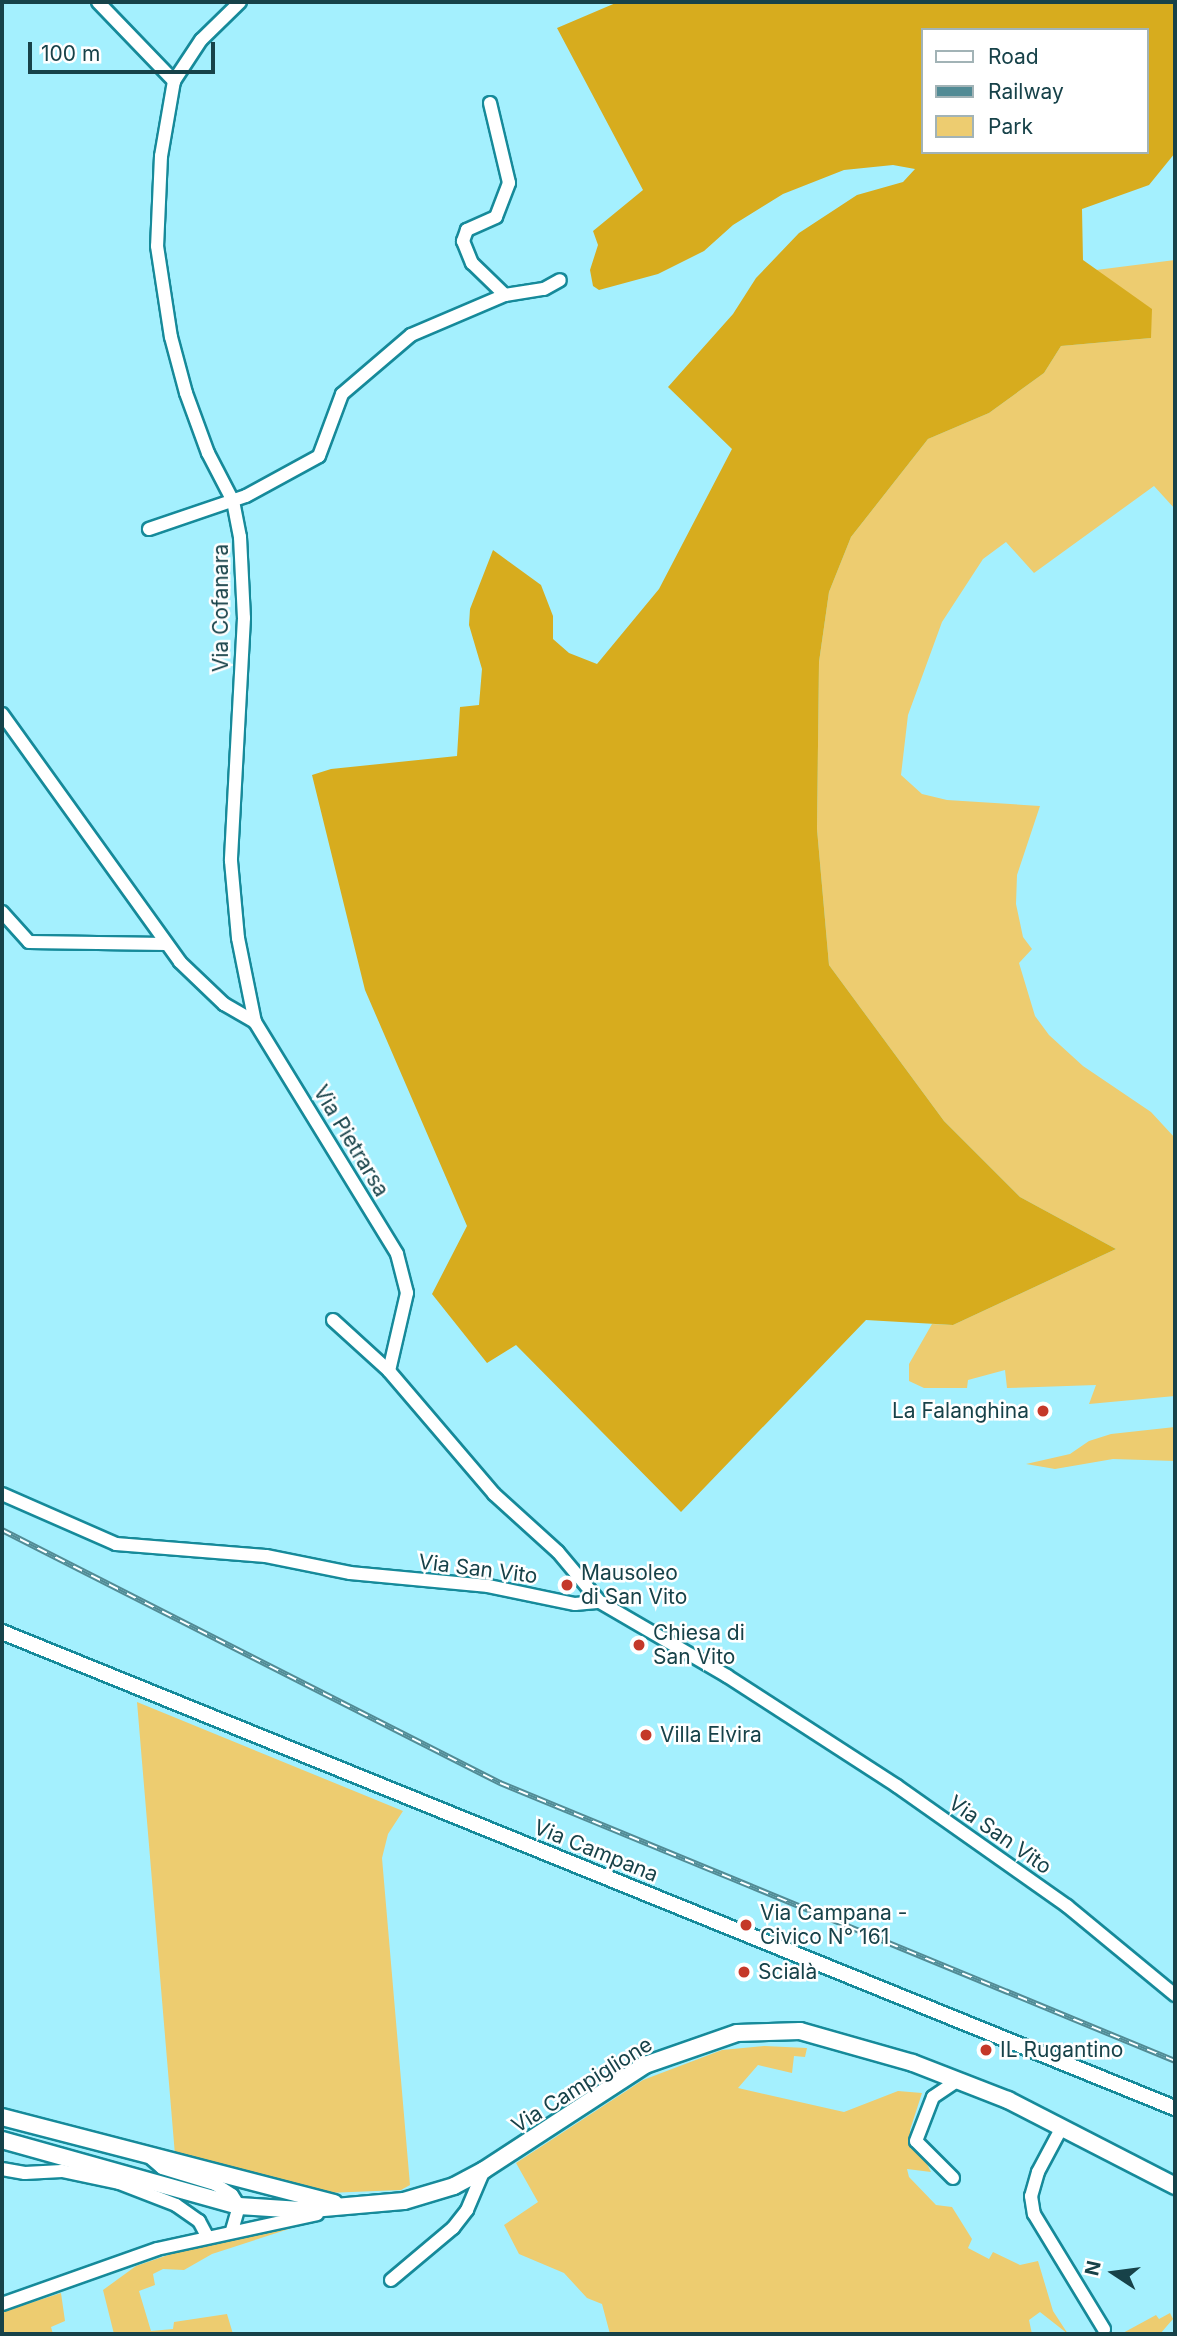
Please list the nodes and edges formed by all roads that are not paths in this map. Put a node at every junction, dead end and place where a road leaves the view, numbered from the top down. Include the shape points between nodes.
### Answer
1 (98, 2) edge
2 (240, 2) edge
3 (174, 81) junction
4 (490, 103) dead end
5 (560, 280) dead end
6 (505, 295) junction
7 (233, 501) junction
8 (149, 529) dead end
9 (2, 714) edge
10 (2, 912) edge
11 (166, 944) junction
12 (255, 1021) junction
13 (333, 1320) dead end
14 (389, 1371) junction
15 (2, 1494) edge
16 (600, 1602) junction
17 (2, 1632) edge
18 (1175, 1995) edge
19 (958, 2080) junction
20 (1175, 2108) edge
21 (2, 2117) edge
22 (1062, 2127) junction
23 (2, 2140) edge
24 (146, 2154) junction
25 (2, 2169) edge
26 (484, 2170) junction
27 (953, 2178) dead end
28 (1175, 2186) edge
29 (239, 2206) junction
30 (350, 2207) junction
31 (232, 2231) junction
32 (207, 2236) junction
33 (391, 2280) dead end
34 (2, 2304) edge
35 (1104, 2329) dead end

1 - 3 street
2 - 3 street, Via Cofanara via 201,40
3 - 7 street, Via Cofanara via 162,156 158,246 186,393 208,453
4 - 6 street via 509,183 496,217 467,230 463,241 472,263
5 - 6 street via 534,292
6 - 7 street via 422,328 388,350 342,394 319,456
7 - 8 street
7 - 12 street, Via Cofanara via 244,585 231,862 238,938
9 - 11 street, Via Pietrarsa
10 - 11 street via 29,942
11 - 12 street, Via Pietrarsa via 198,983
12 - 14 street, Via Pietrarsa via 397,1254 407,1293
13 - 14 street
14 - 16 street via 494,1494 558,1552
15 - 16 street, Via San Vito via 116,1544 266,1556 350,1573 488,1586 575,1604
16 - 18 street, Via San Vito via 727,1676 897,1786 1068,1906
17 - 20 street, Via Campana
19 - 22 main road, Via Campiglione
19 - 26 main road, Via Campiglione via 800,2031 737,2033 645,2065
19 - 27 street via 933,2097 916,2141
21 - 24 main road
22 - 28 main road, Via Campiglione
22 - 35 street via 1038,2172 1031,2196 1034,2214
23 - 29 main road
24 - 29 street via 162,2168 215,2183
24 - 30 main road
25 - 32 street via 25,2174 62,2171 119,2183 176,2205 199,2221
26 - 30 main road, Via Campiglione via 454,2186 404,2201
26 - 33 street via 467,2210 453,2228
29 - 30 main road
29 - 31 street
30 - 31 street, Via Campiglione
31 - 32 street, Via Campiglione
32 - 34 street, Via Campiglione

